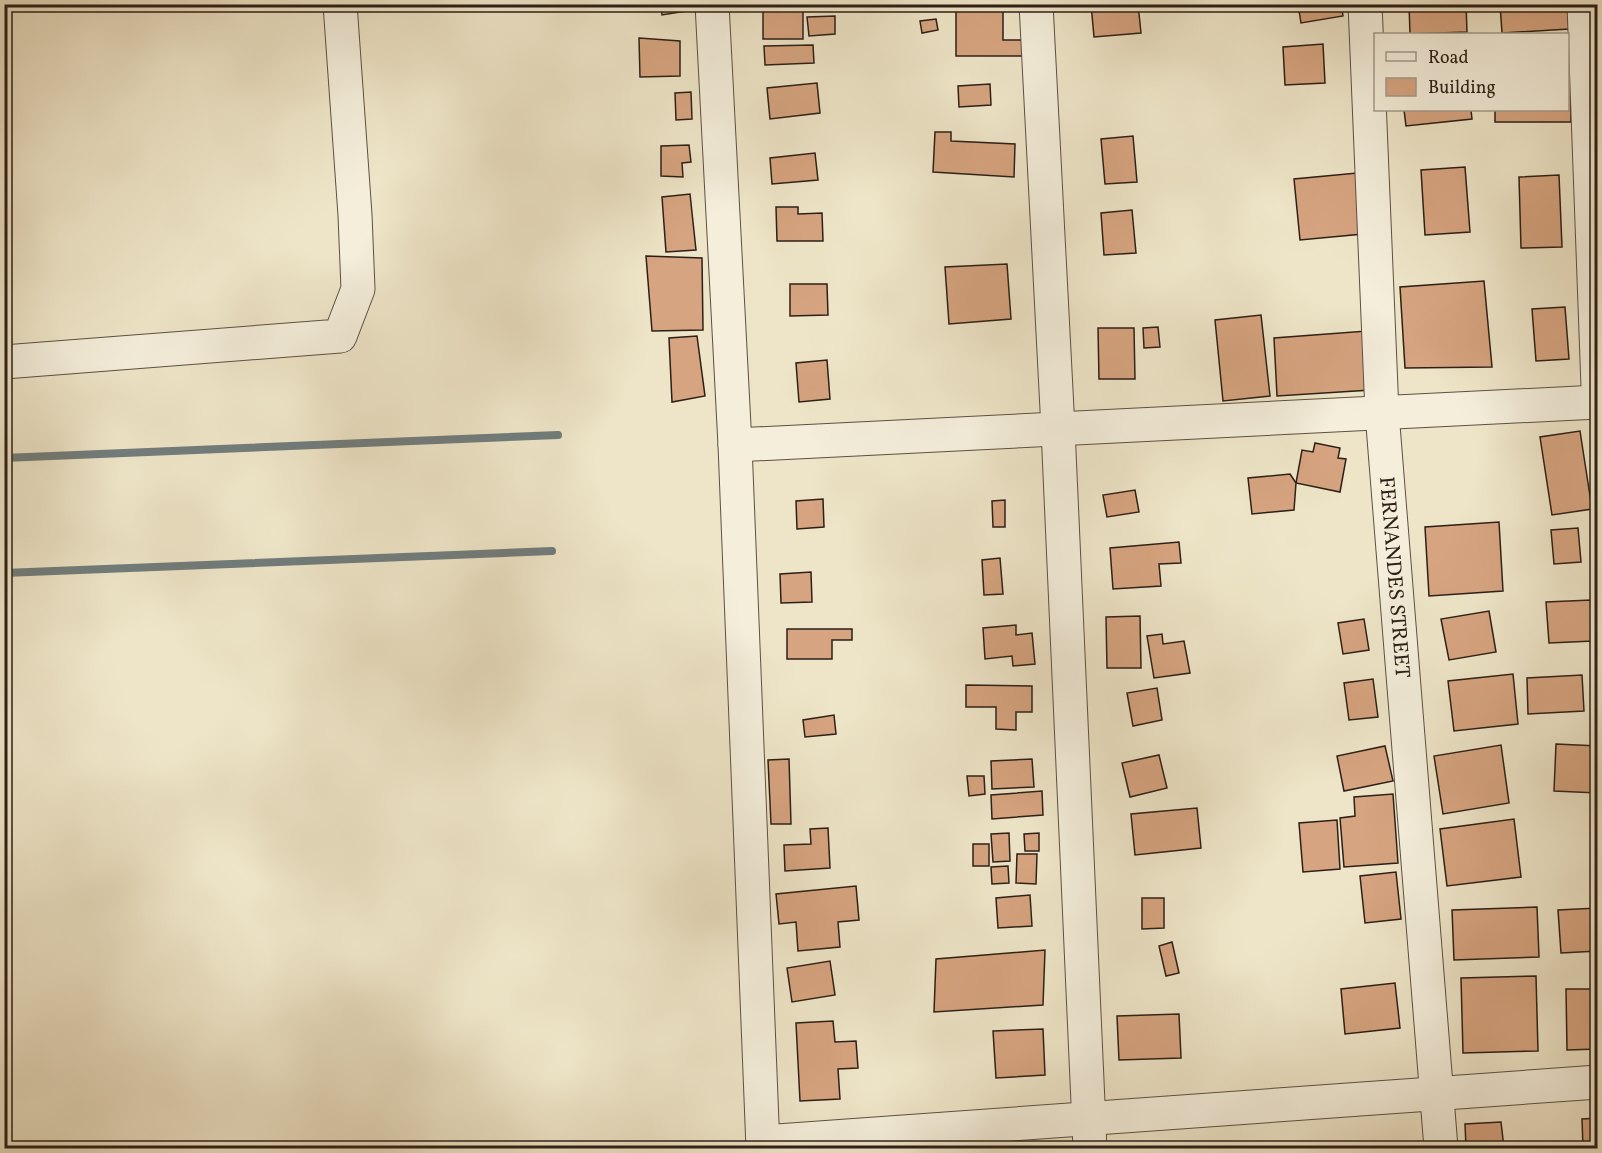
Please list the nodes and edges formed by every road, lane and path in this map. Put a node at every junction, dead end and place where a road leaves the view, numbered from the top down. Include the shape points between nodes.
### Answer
1 (339, 4) edge
2 (712, 4) edge
3 (1036, 4) edge
4 (1365, 4) edge
5 (1584, 4) edge
6 (4, 362) edge
7 (1598, 387) edge
8 (1598, 402) edge
9 (1382, 413) junction
10 (1058, 429) junction
11 (735, 445) junction
12 (1598, 1082) edge
13 (1438, 1093) junction
14 (1089, 1133) edge
15 (763, 1145) edge
16 (1441, 1149) edge

1 - 6 street via 358,289 340,336
2 - 11 street
3 - 10 street
4 - 9 street, FERNANDES STREET
5 - 7 street
8 - 9 street
9 - 10 street
9 - 13 street, FERNANDES STREET
10 - 11 street
10 - 14 street
11 - 15 street
12 - 13 street
13 - 14 street
13 - 16 street, FERNANDES STREET
14 - 15 street

